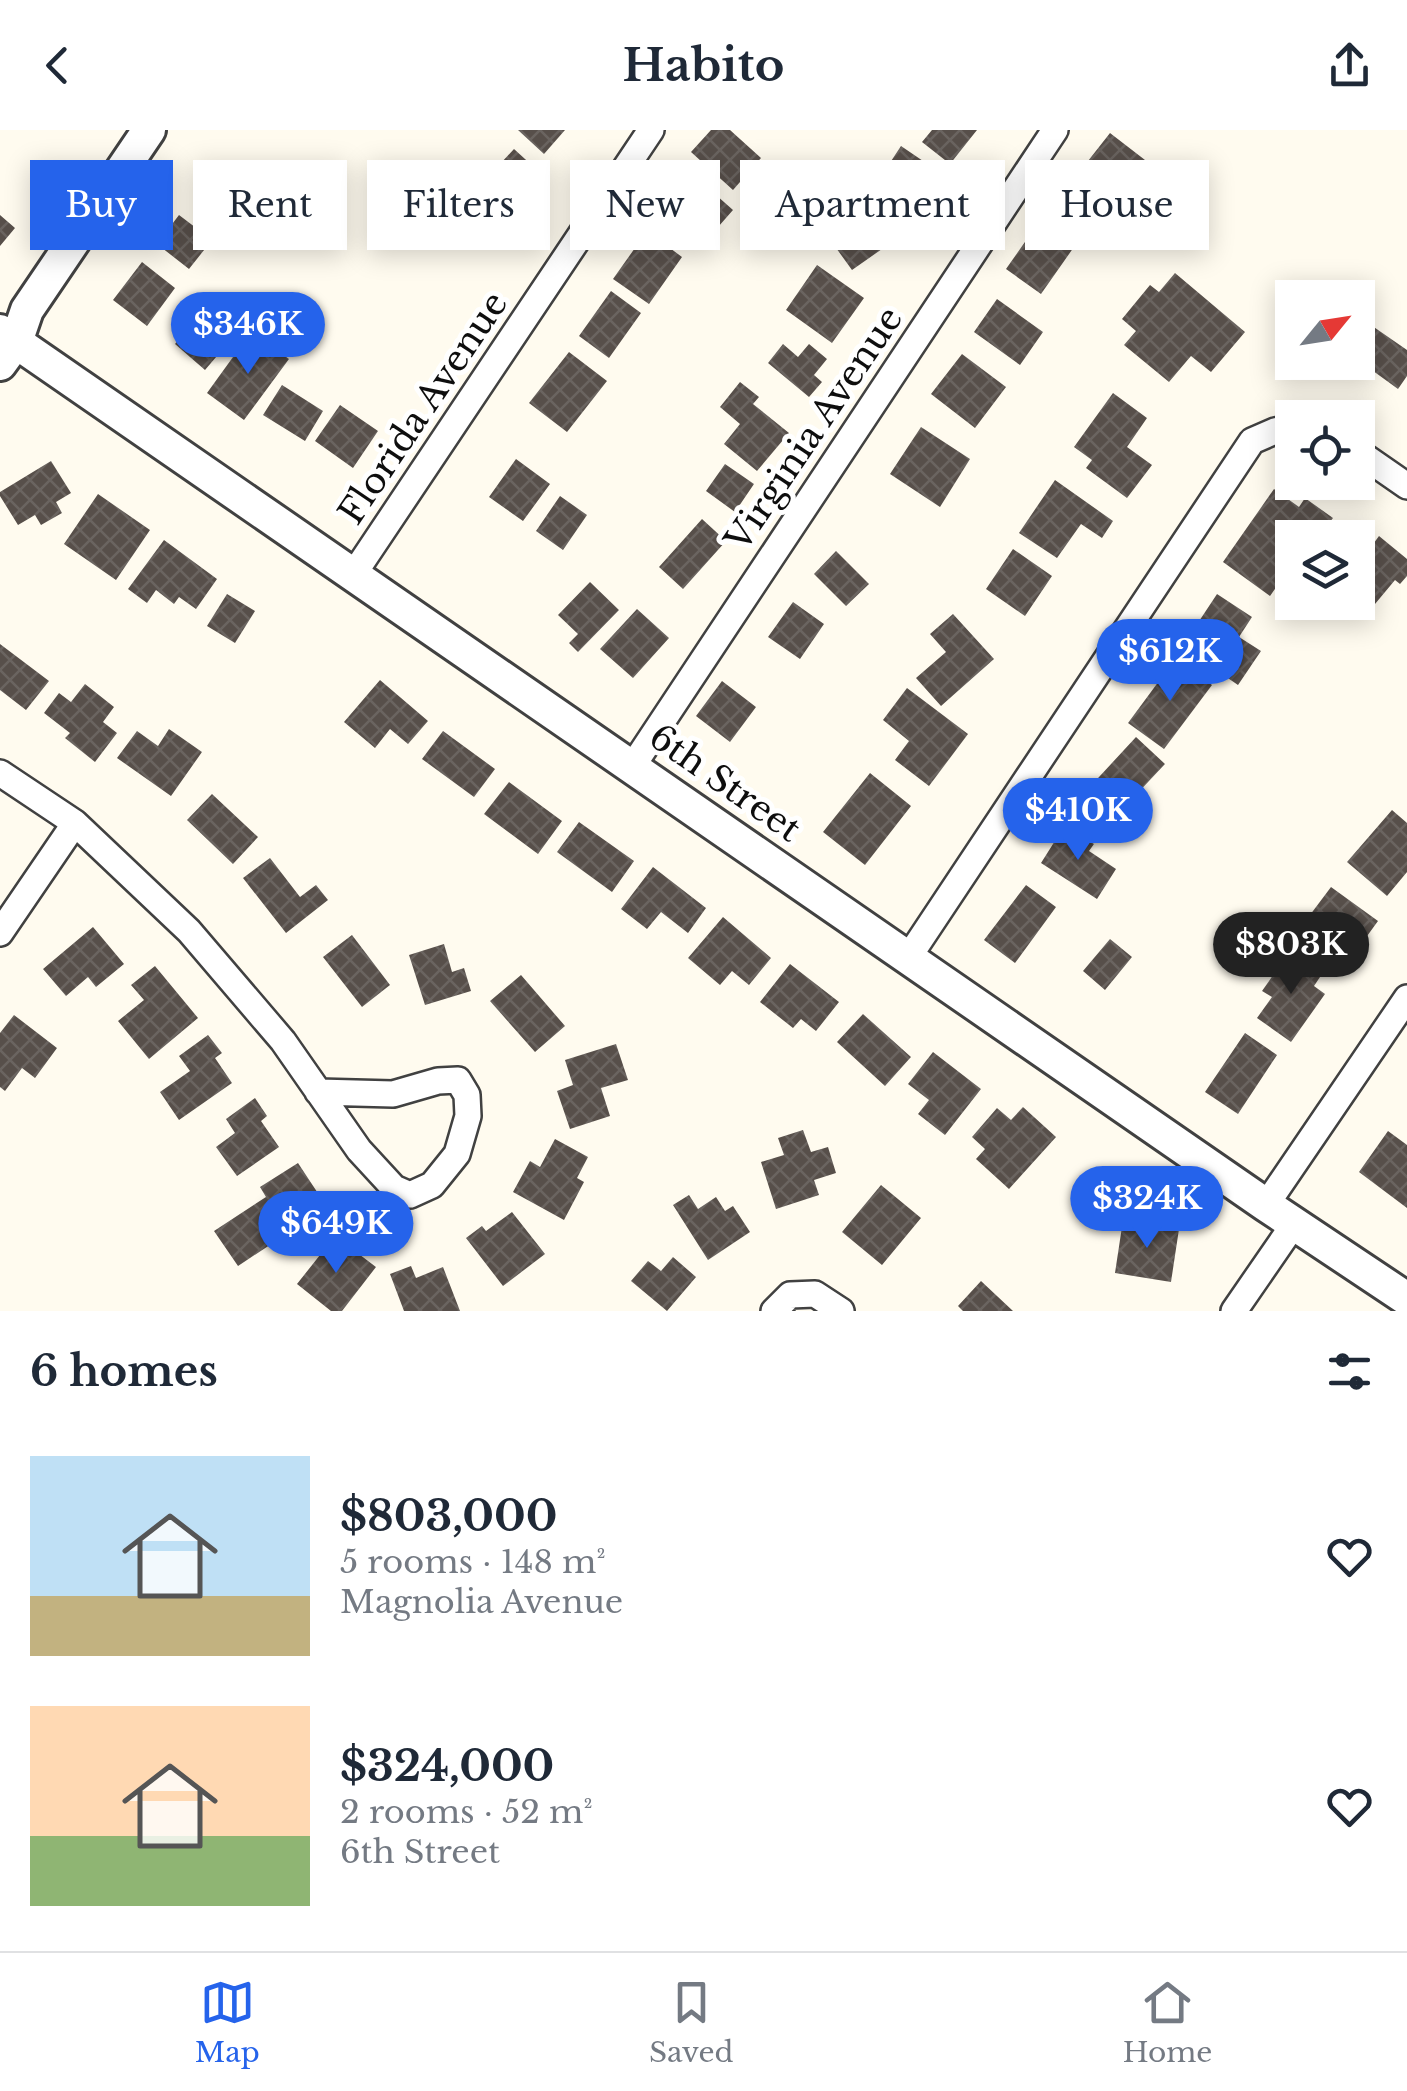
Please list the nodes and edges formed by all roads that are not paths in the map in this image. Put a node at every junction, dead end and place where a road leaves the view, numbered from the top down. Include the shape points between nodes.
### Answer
1 (148, 130) edge
2 (651, 130) edge
3 (1055, 130) edge
4 (5, 345) edge
5 (1275, 431) edge
6 (1375, 464) edge
7 (1407, 486) edge
8 (353, 575) junction
9 (632, 768) junction
10 (0, 773) edge
11 (74, 823) junction
12 (0, 933) edge
13 (908, 958) junction
14 (1407, 998) edge
15 (318, 1092) junction
16 (1266, 1205) junction
17 (1294, 1224) junction
18 (1407, 1299) edge
19 (774, 1311) edge
20 (841, 1311) edge
21 (1234, 1311) edge

1 - 4 street
2 - 8 street, Florida Avenue
3 - 9 street, Virginia Avenue
4 - 8 street, 6th Street
5 - 13 street via 1252,442
6 - 7 street
8 - 9 street, 6th Street
9 - 13 street, 6th Street
10 - 11 street
11 - 12 street
11 - 15 street via 189,931
13 - 16 street, 6th Street
14 - 16 street
15 - 15 street via 394,1188 410,1194 432,1185 457,1154 468,1116 458,1080 393,1094
16 - 17 street, 6th Street
17 - 18 street, 6th Street
17 - 21 street
19 - 20 street via 790,1295 816,1294

